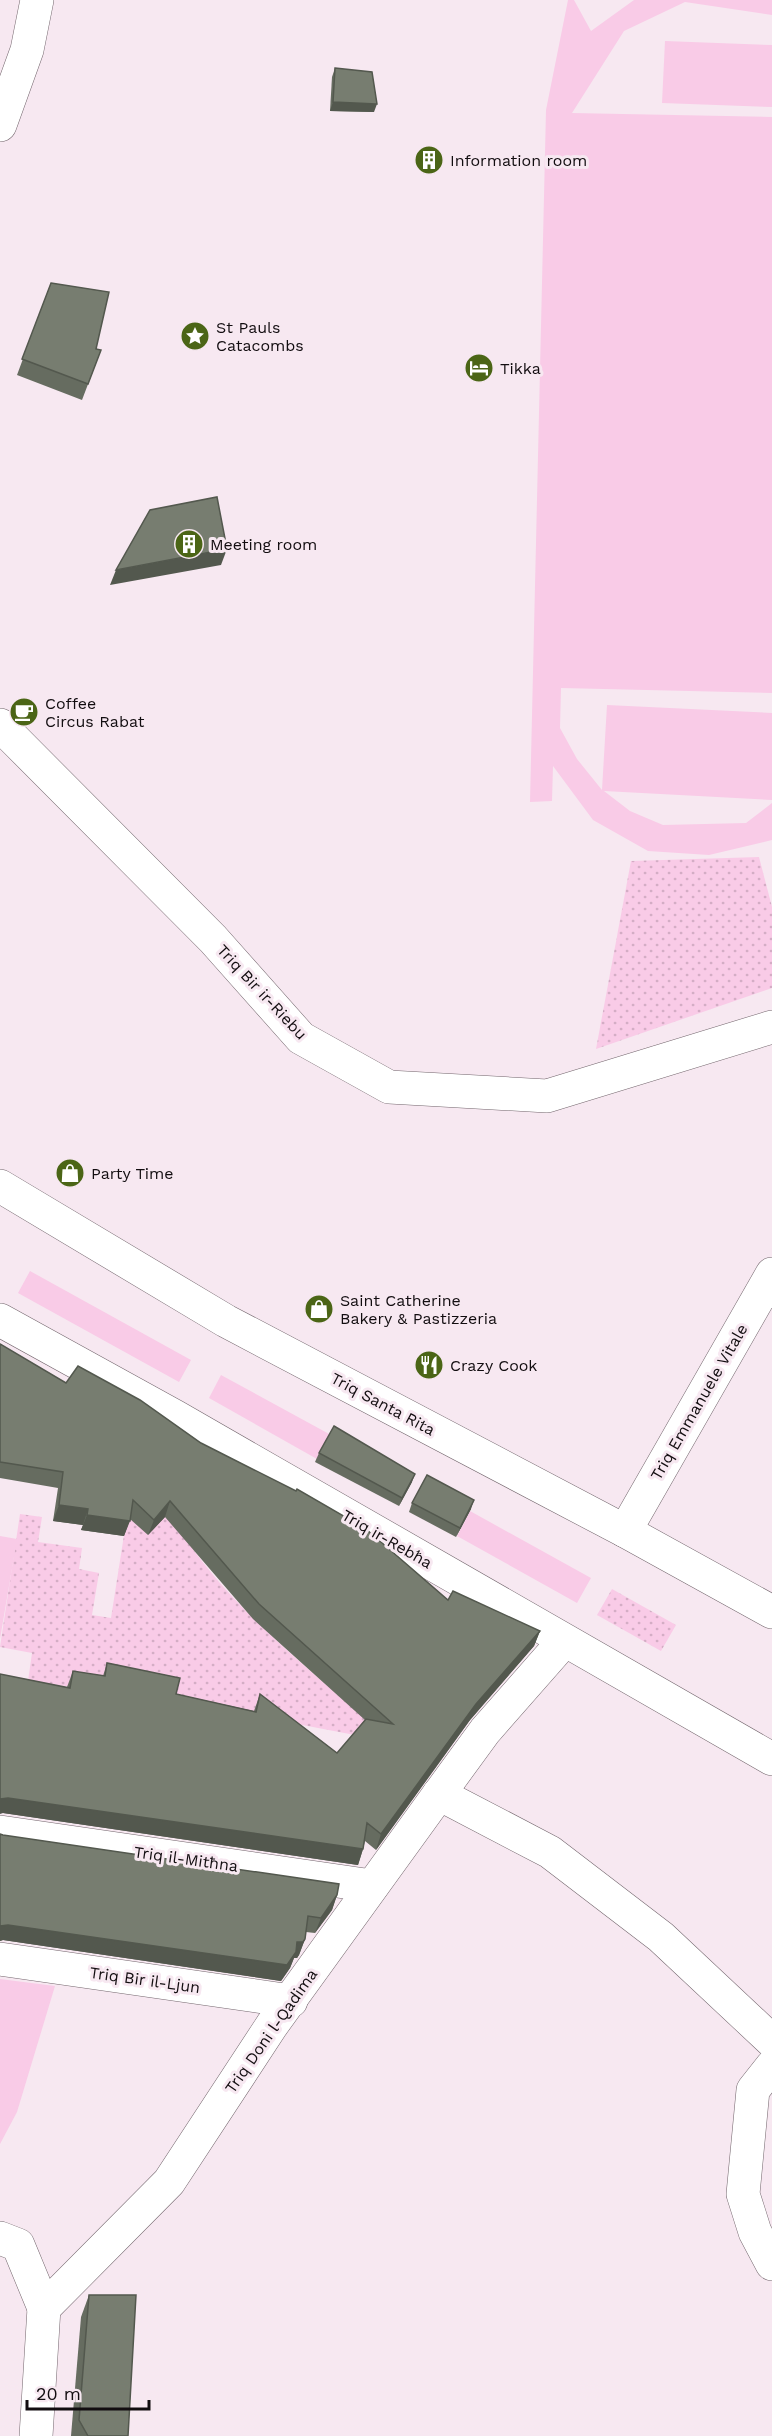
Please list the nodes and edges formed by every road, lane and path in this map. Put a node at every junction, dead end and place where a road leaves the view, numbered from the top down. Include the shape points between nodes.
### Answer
1 (37, 0) edge
2 (0, 124) edge
3 (0, 725) edge
4 (772, 1027) edge
5 (0, 1186) edge
6 (772, 1274) edge
7 (0, 1320) edge
8 (625, 1531) junction
9 (772, 1612) edge
10 (564, 1641) junction
11 (772, 1759) edge
12 (439, 1794) junction
13 (0, 1833) edge
14 (372, 1886) junction
15 (0, 1959) edge
16 (291, 2001) junction
17 (772, 2041) edge
18 (772, 2066) edge
19 (0, 2238) edge
20 (772, 2264) edge
21 (44, 2308) junction
22 (36, 2436) edge

1 - 2 street via 27,50
3 - 4 street, Triq Bir ir-Riebu via 213,939 301,1038 389,1087 547,1096
5 - 8 street, Triq Santa Rita via 226,1321
6 - 8 street, Triq Emmanuele Vitale
7 - 10 street, Triq ir-Rebħa
8 - 9 street, Triq Santa Rita
10 - 11 street, Triq ir-Rebħa
10 - 12 street, Triq Doni l-Qadima via 485,1731
12 - 14 street, Triq Doni l-Qadima
12 - 17 street via 550,1852 661,1937
13 - 14 street, Triq il-Mitħna
14 - 16 street, Triq Doni l-Qadima
15 - 16 street, Triq Bir il-Ljun
16 - 21 street, Triq Doni l-Qadima via 170,2182
18 - 20 street via 753,2090 743,2194 755,2232
19 - 21 street via 18,2245
21 - 22 street

